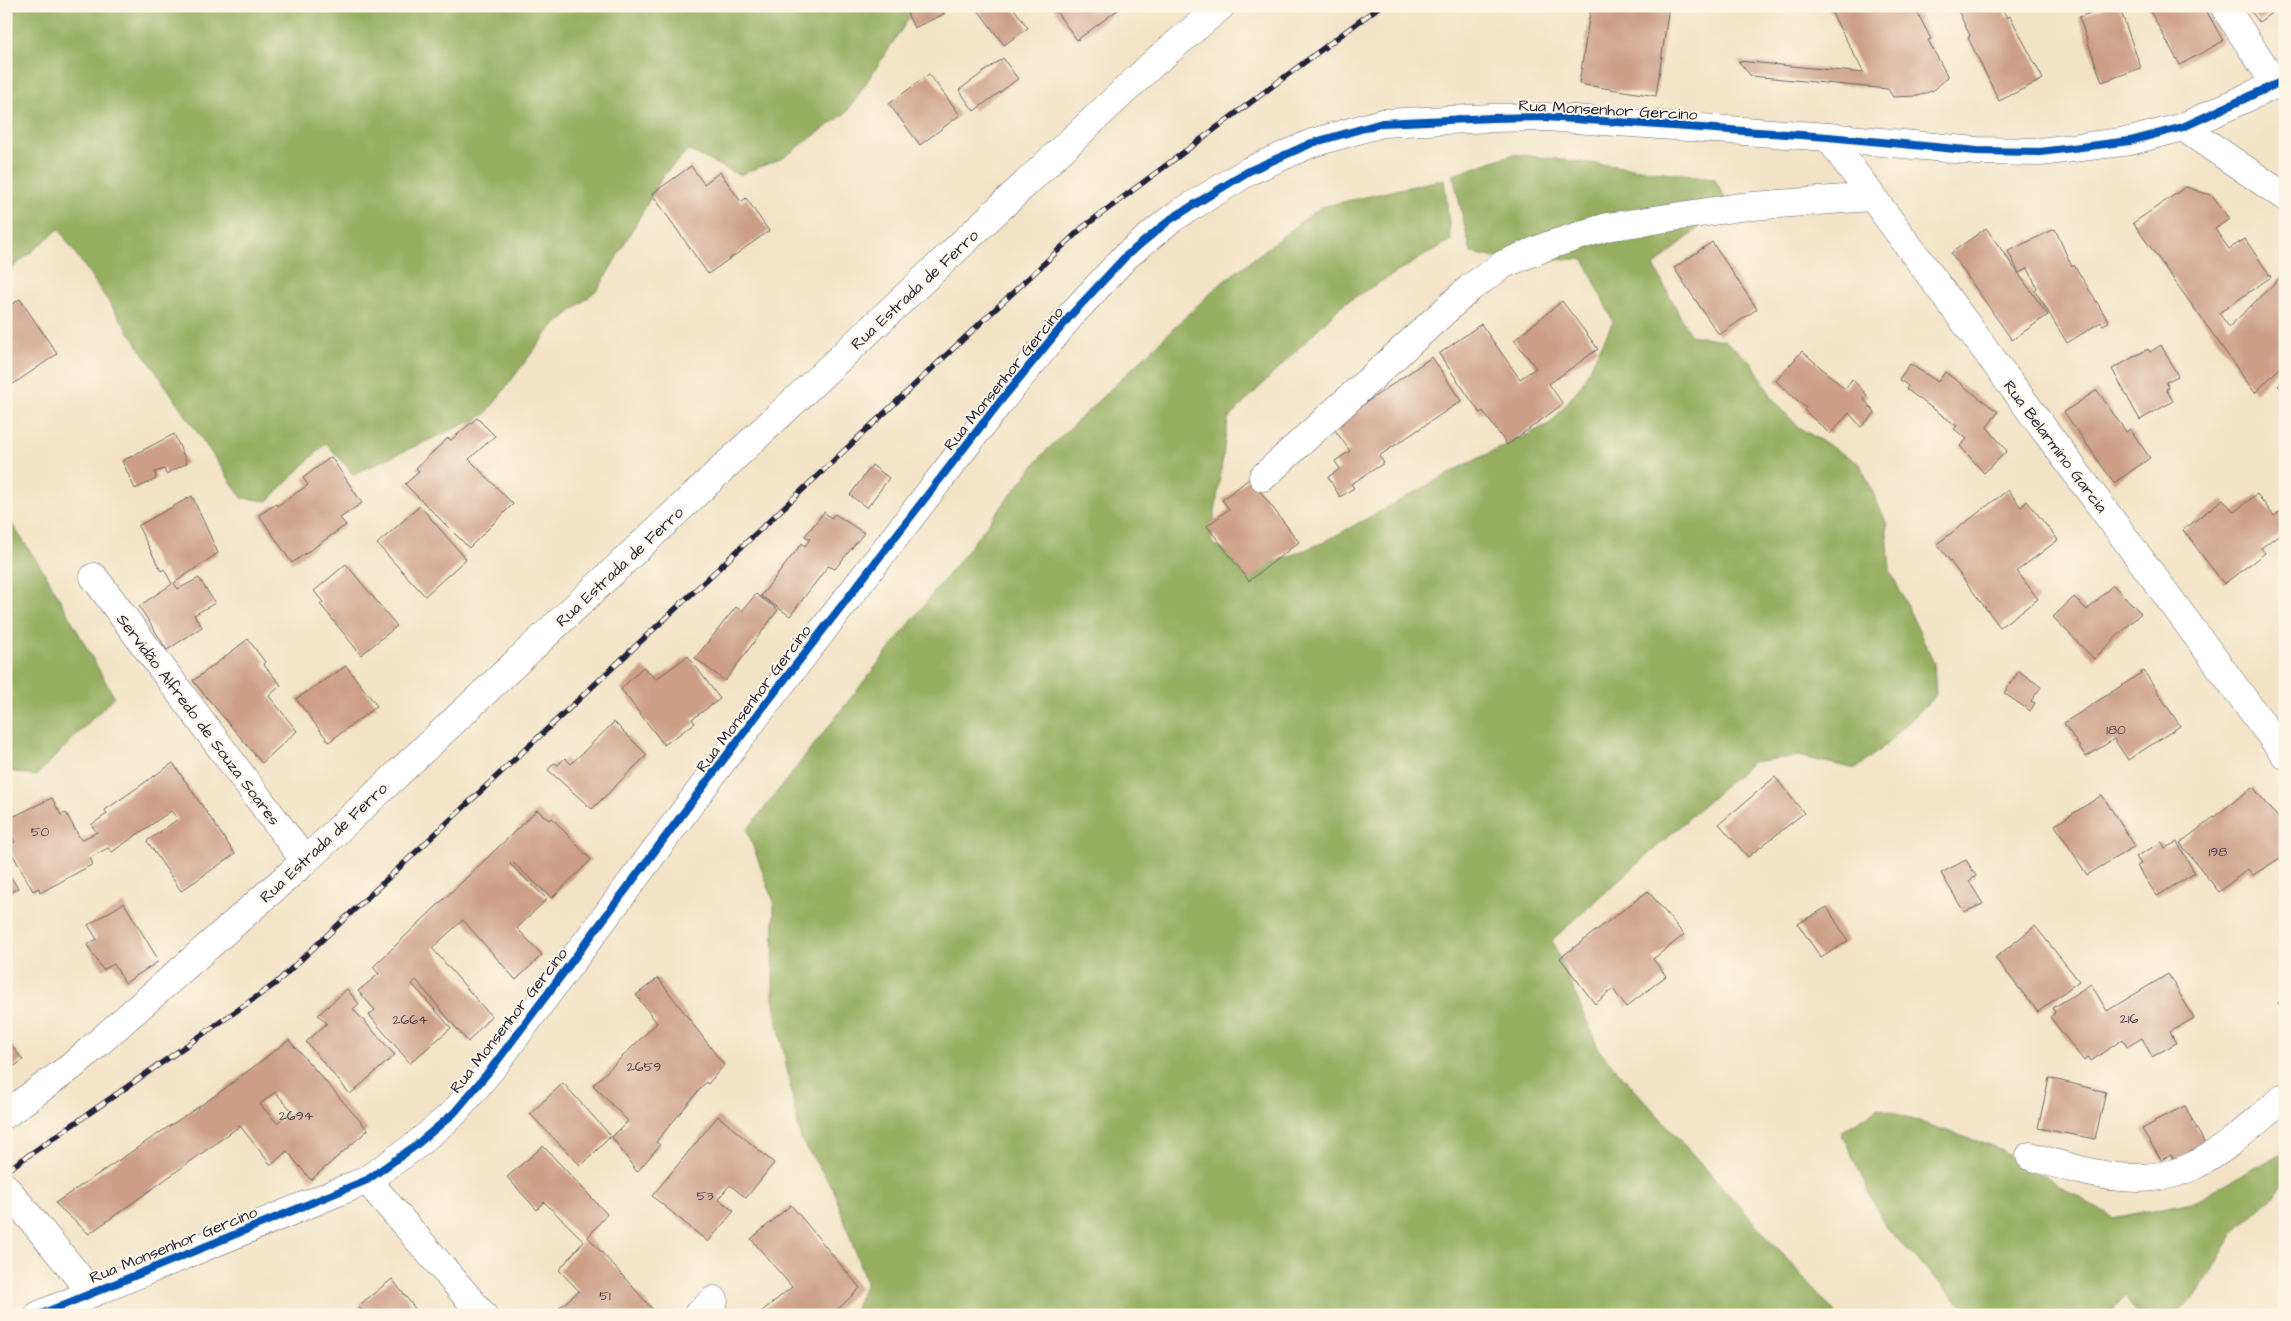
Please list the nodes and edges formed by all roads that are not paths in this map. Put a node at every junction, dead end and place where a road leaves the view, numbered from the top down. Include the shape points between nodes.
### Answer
1 (1221, 6) edge
2 (2224, 6) edge
3 (2280, 82) edge
4 (2184, 127) junction
5 (1828, 137) junction
6 (1872, 197) junction
7 (2285, 197) edge
8 (1263, 477) dead end
9 (94, 578) dead end
10 (2285, 755) edge
11 (305, 861) junction
12 (2285, 1097) edge
13 (6, 1114) edge
14 (2030, 1156) dead end
15 (367, 1180) junction
16 (6, 1188) edge
17 (91, 1292) junction
18 (39, 1315) edge
19 (483, 1315) edge

1 - 11 street, Rua Estrada de Ferro via 1155,62
2 - 3 street
3 - 4 street, Rua Monsenhor Gercino
4 - 5 street, Rua Monsenhor Gercino via 2130,141 2040,152 1977,151
4 - 7 street
5 - 6 street, Rua Belarmino Garcia
5 - 15 street, Rua Monsenhor Gercino via 1546,117 1382,123 1312,143 1248,171 1172,219 1126,256 1071,315 1004,397 756,715 491,1069 454,1113
6 - 8 street via 1740,207 1607,227 1504,264 1470,288
6 - 10 street, Rua Belarmino Garcia
9 - 11 street, Servidão Alfredo de Souza Soares
11 - 13 street, Rua Estrada de Ferro via 72,1066
12 - 14 street via 2198,1164 2166,1176 2134,1178 2085,1172
15 - 17 street, Rua Monsenhor Gercino
15 - 19 street
16 - 17 street
17 - 18 street, Rua Monsenhor Gercino

